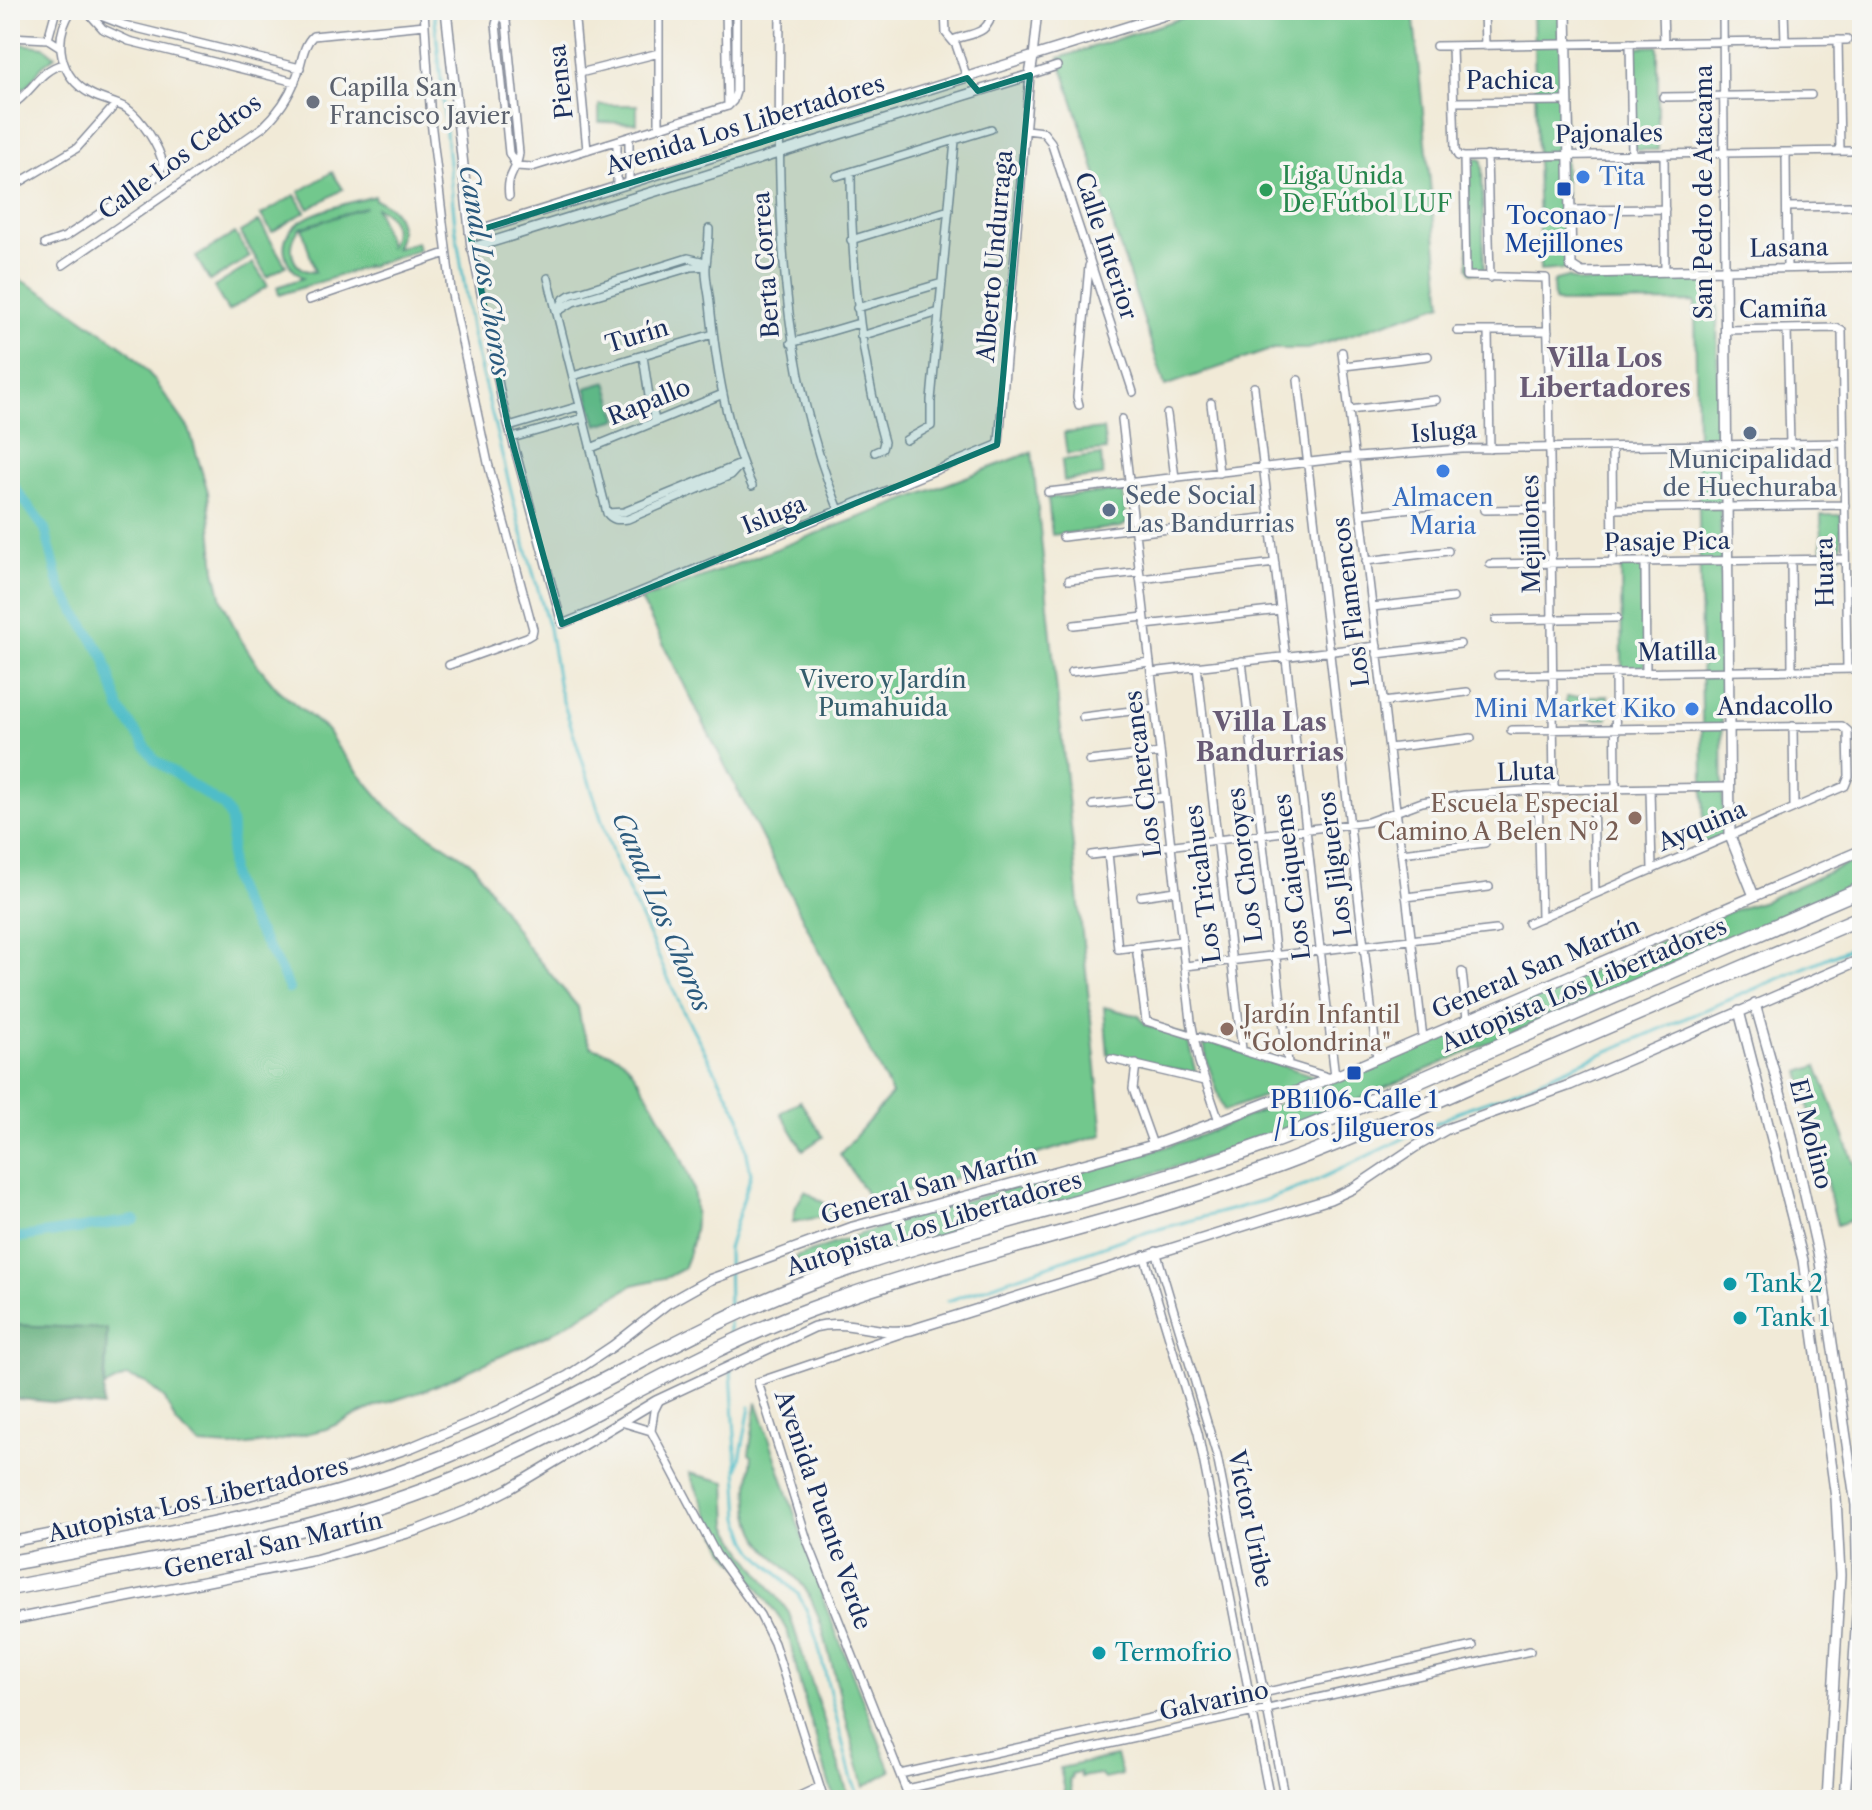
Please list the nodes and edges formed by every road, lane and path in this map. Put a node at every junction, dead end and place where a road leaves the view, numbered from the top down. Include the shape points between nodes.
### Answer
1 (56, 10) edge
2 (72, 10) edge
3 (86, 10) edge
4 (424, 10) edge
5 (446, 10) edge
6 (500, 10) edge
7 (574, 10) edge
8 (659, 10) edge
9 (726, 10) edge
10 (736, 10) edge
11 (780, 10) edge
12 (945, 10) edge
13 (992, 10) edge
14 (1038, 10) edge
15 (1181, 10) edge
16 (1484, 10) edge
17 (1566, 10) edge
18 (1663, 10) edge
19 (1723, 10) edge
20 (1784, 10) edge
21 (124, 25) junction
22 (425, 25) junction
23 (736, 33) junction
24 (726, 34) junction
25 (10, 37) edge
26 (119, 38) junction
27 (48, 39) junction
28 (952, 40) junction
29 (1785, 41) junction
30 (1724, 42) junction
31 (1630, 43) junction
32 (1664, 43) junction
33 (1567, 44) junction
34 (59, 46) junction
35 (1436, 46) dead end
36 (1452, 46) junction
37 (1485, 46) junction
38 (659, 53) junction
39 (1033, 57) junction
40 (63, 64) junction
41 (1057, 66) dead end
42 (300, 68) junction
43 (580, 73) junction
44 (1030, 75) junction
45 (967, 78) junction
46 (295, 82) junction
47 (513, 87) junction
48 (503, 89) junction
49 (972, 93) junction
50 (1811, 95) dead end
51 (1663, 97) dead end
52 (1724, 97) junction
53 (1568, 101) junction
54 (1454, 102) junction
55 (734, 103) junction
56 (116, 104) junction
57 (10, 106) edge
58 (858, 111) junction
59 (659, 127) junction
60 (861, 127) junction
61 (991, 129) dead end
62 (1026, 130) junction
63 (779, 136) junction
64 (629, 137) junction
65 (617, 141) junction
66 (955, 141) junction
67 (587, 150) junction
68 (1840, 151) junction
69 (1850, 151) dead end
70 (1786, 152) junction
71 (780, 153) junction
72 (1725, 153) junction
73 (1632, 154) junction
74 (1664, 154) junction
75 (1568, 155) junction
76 (1487, 156) junction
77 (1464, 157) junction
78 (693, 163) junction
79 (516, 166) junction
80 (851, 172) junction
81 (837, 176) dead end
82 (698, 178) junction
83 (629, 183) junction
84 (617, 186) junction
85 (10, 188) edge
86 (509, 196) dead end
87 (1849, 206) dead end
88 (550, 207) junction
89 (1787, 207) junction
90 (1665, 209) junction
91 (949, 210) junction
92 (1569, 210) junction
93 (555, 222) junction
94 (709, 229) dead end
95 (470, 233) junction
96 (851, 240) junction
97 (45, 244) dead end
98 (472, 248) junction
99 (446, 253) junction
100 (1089, 260) junction
101 (63, 265) dead end
102 (706, 266) junction
103 (1862, 267) edge
104 (1787, 268) junction
105 (1725, 270) junction
106 (1665, 272) junction
107 (548, 278) dead end
108 (1490, 278) junction
109 (942, 283) junction
110 (309, 300) dead end
111 (857, 308) junction
112 (558, 311) junction
113 (939, 312) junction
114 (859, 323) junction
115 (1787, 329) junction
116 (1725, 330) junction
117 (1841, 330) joint
118 (1457, 331) dead end
119 (1488, 331) junction
120 (1548, 331) junction
121 (713, 334) junction
122 (861, 336) junction
123 (791, 343) junction
124 (1342, 352) dead end
125 (643, 356) junction
126 (1428, 356) dead end
127 (1344, 366) junction
128 (573, 376) junction
129 (1298, 380) dead end
130 (1254, 387) dead end
131 (1133, 392) dead end
132 (723, 394) junction
133 (1436, 400) dead end
134 (1211, 403) dead end
135 (1079, 405) dead end
136 (580, 406) junction
137 (1349, 410) junction
138 (1167, 414) dead end
139 (583, 418) junction
140 (1122, 419) dead end
141 (655, 420) junction
142 (509, 427) junction
143 (512, 438) junction
144 (906, 440) dead end
145 (999, 442) joint
146 (1844, 443) junction
147 (1790, 444) junction
148 (1726, 445) junction
149 (1550, 447) junction
150 (1612, 447) junction
151 (591, 448) junction
152 (1490, 449) junction
153 (875, 452) dead end
154 (1354, 458) junction
155 (1308, 462) junction
156 (741, 464) junction
157 (1264, 468) junction
158 (1219, 473) junction
159 (1175, 478) junction
160 (1129, 483) junction
161 (752, 486) dead end
162 (1048, 492) dead end
163 (1445, 504) dead end
164 (1845, 505) junction
165 (1726, 507) junction
166 (1551, 509) junction
167 (1613, 509) junction
168 (839, 510) junction
169 (1484, 510) dead end
170 (1361, 514) junction
171 (1270, 517) junction
172 (1134, 530) junction
173 (1063, 537) dead end
174 (1448, 551) dead end
175 (1845, 559) junction
176 (1791, 560) junction
177 (1366, 561) junction
178 (1727, 561) junction
179 (1645, 562) junction
180 (1275, 563) junction
181 (1613, 563) junction
182 (1490, 564) dead end
183 (1552, 564) junction
184 (1140, 576) junction
185 (1069, 580) dead end
186 (1453, 598) dead end
187 (1372, 607) junction
188 (1280, 610) junction
189 (1617, 618) dead end
190 (1552, 619) junction
191 (1496, 620) dead end
192 (1145, 621) junction
193 (1074, 625) dead end
194 (1460, 644) dead end
195 (1377, 650) junction
196 (1330, 651) junction
197 (1286, 656) junction
198 (1242, 661) junction
199 (1150, 662) junction
200 (449, 665) dead end
201 (1197, 666) junction
202 (1847, 669) junction
203 (1856, 669) dead end
204 (1792, 670) junction
205 (1728, 671) junction
206 (1071, 672) dead end
207 (1151, 672) junction
208 (1615, 673) junction
209 (1646, 673) junction
210 (1553, 674) junction
211 (1499, 675) dead end
212 (1467, 692) dead end
213 (1383, 702) junction
214 (1155, 708) junction
215 (1083, 717) dead end
216 (1793, 726) junction
217 (1729, 727) junction
218 (1615, 728) junction
219 (1553, 729) junction
220 (1511, 730) dead end
221 (1471, 738) dead end
222 (1389, 748) junction
223 (1160, 753) junction
224 (1089, 761) dead end
225 (1847, 783) joint
226 (1729, 787) junction
227 (1593, 789) junction
228 (1616, 789) junction
229 (1650, 789) junction
230 (1538, 790) junction
231 (1554, 790) junction
232 (1165, 797) junction
233 (1093, 805) dead end
234 (1794, 808) junction
235 (1396, 813) junction
236 (1350, 824) junction
237 (1306, 829) junction
238 (1262, 835) junction
239 (1730, 836) junction
240 (1218, 840) junction
241 (1485, 843) dead end
242 (1171, 845) junction
243 (1862, 850) edge
244 (1108, 853) junction
245 (1401, 853) junction
246 (1091, 855) dead end
247 (1652, 870) junction
248 (1489, 887) dead end
249 (1862, 889) edge
250 (1176, 891) junction
251 (1595, 894) junction
252 (1141, 896) dead end
253 (1754, 896) junction
254 (1406, 897) junction
255 (1862, 917) edge
256 (1541, 918) junction
257 (1528, 923) dead end
258 (1496, 930) dead end
259 (1411, 940) junction
260 (1182, 941) junction
261 (1364, 945) junction
262 (1136, 946) junction
263 (1320, 950) junction
264 (1276, 956) junction
265 (1862, 959) edge
266 (1232, 961) junction
267 (1185, 966) junction
268 (1462, 972) dead end
269 (1755, 1004) junction
270 (1739, 1011) junction
271 (1467, 1019) junction
272 (1193, 1034) junction
273 (1423, 1038) junction
274 (1242, 1049) junction
275 (1377, 1058) junction
276 (1111, 1059) dead end
277 (1288, 1063) junction
278 (1136, 1064) junction
279 (1333, 1077) junction
280 (1204, 1081) junction
281 (1760, 1086) junction
282 (1779, 1088) junction
283 (1219, 1121) junction
284 (1153, 1145) junction
285 (1156, 1251) junction
286 (1144, 1255) junction
287 (911, 1330) junction
288 (660, 1399) junction
289 (618, 1421) junction
290 (651, 1431) junction
291 (1217, 1456) junction
292 (1203, 1459) junction
293 (1840, 1533) junction
294 (1859, 1537) junction
295 (10, 1542) edge
296 (10, 1563) edge
297 (10, 1588) edge
298 (10, 1620) edge
299 (1473, 1646) dead end
300 (1530, 1651) dead end
301 (1427, 1657) junction
302 (1431, 1674) junction
303 (1265, 1695) junction
304 (1249, 1696) junction
305 (1269, 1710) junction
306 (1253, 1712) junction
307 (1831, 1747) junction
308 (1849, 1749) junction
309 (998, 1752) junction
310 (1002, 1768) junction
311 (900, 1774) junction
312 (819, 1788) junction
313 (906, 1789) junction
314 (793, 1800) edge
315 (824, 1800) edge
316 (910, 1800) edge
317 (1270, 1800) edge
318 (1285, 1800) edge
319 (1827, 1800) edge
320 (1845, 1800) edge

1 - 27 street
2 - 34 street
3 - 21 street
3 - 26 street
4 - 22 street
5 - 95 street
6 - 47 street
6 - 48 street via 496,24
7 - 43 street, Piensa
8 - 38 street
9 - 24 street
10 - 23 street
11 - 63 street, Berta Correa
12 - 28 street via 945,29
13 - 28 street via 987,28
14 - 39 street
15 - 39 street, Avenida Los Libertadores
16 - 37 street
17 - 33 street
18 - 32 street
19 - 30 street, San Pedro de Atacama
20 - 29 street
21 - 26 street
21 - 42 street
22 - 42 street, Calle Los Cedros via 313,36
22 - 99 street
23 - 24 street
23 - 55 street
24 - 55 street
25 - 27 street
26 - 46 street
27 - 34 street
28 - 45 street
29 - 30 street
29 - 68 street via 1843,40
30 - 32 street
30 - 52 street, San Pedro de Atacama
31 - 32 street
31 - 33 street
31 - 73 street
33 - 37 street
33 - 53 street
34 - 40 street
35 - 36 street
36 - 37 street
36 - 54 street
38 - 43 street
38 - 59 street
39 - 44 street
39 - 45 street, Avenida Los Libertadores
40 - 56 street via 90,94
40 - 57 street via 46,70
41 - 44 street, Avenida Los Libertadores
42 - 46 street, Calle Los Cedros
43 - 67 street, Piensa
44 - 49 street, Avenida Los Libertadores
44 - 62 street, Alberto Undurraga
45 - 49 street
45 - 58 street, Avenida Los Libertadores
46 - 101 street, Calle Los Cedros via 263,127
47 - 48 street
47 - 79 street
48 - 79 street via 509,153
49 - 60 street, Avenida Los Libertadores
50 - 52 street
51 - 52 street
52 - 72 street, San Pedro de Atacama
53 - 54 street, Pachica
53 - 75 street
54 - 77 street via 1455,150
55 - 59 street
56 - 85 street via 77,148
56 - 97 street via 140,122 161,156 160,172 65,237
58 - 60 street
58 - 63 street, Avenida Los Libertadores
59 - 64 street
60 - 71 street, Avenida Los Libertadores
61 - 66 street
62 - 100 street, Calle Interior via 1043,132 1051,142
62 - 145 street, Alberto Undurraga
63 - 71 street, Berta Correa
63 - 78 street, Avenida Los Libertadores
64 - 65 street
64 - 83 street
65 - 67 street
65 - 84 street
66 - 80 street
66 - 91 street
67 - 79 street via 532,167
68 - 69 street, Pajonales
68 - 70 street, Pajonales
70 - 72 street, Pajonales
70 - 89 street
71 - 82 street, Avenida Los Libertadores
71 - 123 street, Berta Correa
72 - 74 street, Pajonales
72 - 105 street, San Pedro de Atacama
73 - 74 street, Pajonales
73 - 75 street, Pajonales
74 - 90 street
75 - 76 street, Pajonales
75 - 92 street
76 - 77 street, Pajonales
76 - 108 street
77 - 108 street via 1466,276
78 - 82 street
78 - 83 street, Avenida Los Libertadores
79 - 86 street via 508,180
80 - 81 street
80 - 96 street
82 - 93 street, Avenida Los Libertadores
83 - 84 street, Avenida Los Libertadores
84 - 88 street, Avenida Los Libertadores
87 - 89 street
88 - 93 street
88 - 95 street, Avenida Los Libertadores
89 - 104 street
90 - 92 street
90 - 106 street
91 - 96 street
91 - 109 street
92 - 106 street, Lasana via 1574,269
93 - 98 street, Avenida Los Libertadores
94 - 102 street
95 - 98 street
96 - 111 street
98 - 142 street
99 - 110 street
99 - 200 street via 481,434 533,629 527,637
100 - 131 street, Calle Interior
100 - 135 street
102 - 112 street via 629,281
102 - 121 street
103 - 104 street, Lasana
104 - 105 street, Lasana
105 - 106 street, Lasana
105 - 116 street, San Pedro de Atacama
107 - 112 street
108 - 120 street, Mejillones via 1546,278
109 - 111 street
109 - 113 street
111 - 114 street
112 - 128 street
113 - 122 street
113 - 144 street via 931,427
114 - 122 street
114 - 123 street
115 - 116 street, Camiña
115 - 117 street, Camiña
115 - 147 street
116 - 148 street, San Pedro de Atacama
117 - 146 street, Huara
118 - 119 street
119 - 120 street
119 - 152 street
120 - 149 street, Mejillones
121 - 125 street, Turín
121 - 132 street
122 - 153 street via 884,442
123 - 168 street, Berta Correa via 807,418
124 - 127 street, Los Flamencos
125 - 128 street, Turín
125 - 141 street
126 - 127 street
127 - 137 street, Los Flamencos
128 - 136 street
129 - 155 street, Los Jilgueros
130 - 157 street, Los Caiquenes
132 - 141 street, Rapallo
132 - 156 street
133 - 137 street
134 - 158 street
136 - 139 street
136 - 142 street
137 - 154 street, Los Flamencos
138 - 159 street
139 - 143 street
139 - 151 street
140 - 160 street, Los Chercanes
141 - 151 street, Rapallo
142 - 143 street
143 - 168 street, Isluga via 562,624
145 - 168 street, Isluga
146 - 147 street, Isluga
146 - 164 street, Huara
147 - 148 street, Isluga
148 - 150 street, Isluga
148 - 165 street, San Pedro de Atacama
149 - 150 street, Isluga
149 - 152 street, Isluga
149 - 166 street, Mejillones
150 - 167 street
151 - 156 street via 607,513 677,494
152 - 154 street, Isluga
154 - 155 street, Isluga
154 - 170 street, Los Flamencos
155 - 157 street, Isluga
155 - 196 street, Los Jilgueros
156 - 161 street
157 - 158 street, Isluga
157 - 171 street, Los Caiquenes
158 - 159 street, Isluga
159 - 160 street, Isluga
160 - 162 street, Isluga
160 - 172 street, Los Chercanes
163 - 170 street
164 - 165 street
164 - 175 street, Huara
165 - 167 street
165 - 178 street, San Pedro de Atacama
166 - 169 street
166 - 183 street, Mejillones
167 - 181 street
170 - 177 street, Los Flamencos
171 - 172 street
171 - 180 street, Los Caiquenes
172 - 173 street
172 - 184 street, Los Chercanes
174 - 177 street
175 - 176 street, Pasaje Pica
175 - 202 street, Huara
176 - 178 street, Pasaje Pica
176 - 204 street
177 - 187 street, Los Flamencos
178 - 179 street, Pasaje Pica
178 - 205 street, San Pedro de Atacama
179 - 181 street, Pasaje Pica
179 - 209 street
180 - 184 street
180 - 188 street, Los Caiquenes
181 - 183 street, Pasaje Pica
182 - 183 street, Pasaje Pica
183 - 190 street, Mejillones
184 - 185 street
184 - 192 street, Los Chercanes
186 - 187 street
187 - 195 street, Los Flamencos
188 - 192 street
188 - 197 street, Los Caiquenes
189 - 190 street
190 - 191 street
190 - 210 street, Mejillones
192 - 193 street
192 - 199 street, Los Chercanes
194 - 195 street
195 - 196 street
195 - 213 street, Los Flamencos
196 - 197 street
196 - 236 street, Los Jilgueros
197 - 198 street
197 - 237 street, Los Caiquenes
198 - 201 street
198 - 238 street, Los Choroyes
199 - 206 street
199 - 207 street, Los Chercanes
201 - 207 street
201 - 240 street, Los Tricahues
202 - 203 street, Matilla
202 - 204 street, Matilla
204 - 205 street, Matilla
205 - 209 street, Matilla
205 - 217 street, San Pedro de Atacama
207 - 214 street, Los Chercanes
208 - 209 street, Matilla
208 - 210 street, Matilla
208 - 218 street
210 - 211 street, Matilla
210 - 219 street, Mejillones
212 - 213 street
213 - 222 street, Los Flamencos
214 - 215 street
214 - 223 street, Los Chercanes
216 - 217 street, Andacollo
216 - 225 street, Andacollo via 1846,727
216 - 234 street
217 - 218 street, Andacollo
217 - 226 street, San Pedro de Atacama
218 - 219 street, Andacollo
218 - 228 street
219 - 220 street, Andacollo
219 - 231 street, Mejillones
221 - 222 street
222 - 235 street, Los Flamencos
223 - 224 street
223 - 232 street, Los Chercanes
225 - 234 street, Ayquina
226 - 229 street, Lluta
226 - 239 street, San Pedro de Atacama
227 - 228 street, Lluta
227 - 231 street, Lluta
227 - 251 street
228 - 229 street, Lluta
229 - 247 street
230 - 231 street, Lluta
230 - 235 street, Lluta via 1434,799
230 - 256 street
232 - 233 street
232 - 242 street, Los Chercanes
234 - 239 street, Ayquina
235 - 236 street, Lluta
235 - 245 street, Los Flamencos
236 - 237 street, Lluta
236 - 261 street, Los Jilgueros
237 - 238 street, Lluta
237 - 263 street, Los Caiquenes
238 - 240 street, Lluta
238 - 264 street, Los Choroyes
239 - 247 street, Ayquina
239 - 253 street, San Pedro de Atacama
240 - 242 street, Lluta
240 - 266 street, Los Tricahues
241 - 245 street
242 - 244 street, Lluta
242 - 250 street, Los Chercanes
243 - 253 street, General San Martín
244 - 246 street, Lluta
244 - 262 street via 1118,949
245 - 254 street, Los Flamencos
247 - 251 street, Ayquina
248 - 254 street
249 - 296 highway, Autopista Los Libertadores via 1268,1143 868,1262 743,1310 502,1432 378,1481 267,1512
250 - 252 street
250 - 260 street, Los Chercanes
251 - 256 street, Ayquina
253 - 271 street, General San Martín
254 - 259 street, Los Flamencos
255 - 297 highway, Autopista Los Libertadores via 1292,1161 880,1285 743,1337 542,1440 409,1497 267,1538
256 - 257 street, Ayquina
258 - 259 street
259 - 261 street
259 - 273 street, Los Flamencos
260 - 262 street
260 - 267 street, Los Chercanes
261 - 263 street
261 - 275 street, Los Jilgueros
262 - 272 street via 1146,1021
263 - 264 street
263 - 279 street, Los Caiquenes
264 - 266 street
264 - 277 street, Los Choroyes
265 - 269 street, General San Martín
266 - 267 street
266 - 274 street, Los Tricahues
267 - 272 street, Los Chercanes
268 - 271 street
269 - 270 street, General San Martín
269 - 282 street, El Molino
270 - 281 street, El Molino
270 - 285 street, General San Martín via 1570,1085 1447,1129 1330,1199
271 - 273 street, General San Martín
272 - 274 street
272 - 280 street, Los Chercanes
273 - 275 street, General San Martín
274 - 277 street
275 - 279 street, General San Martín
276 - 278 street
277 - 279 street
278 - 280 street
278 - 284 street via 1133,1089
279 - 283 street, General San Martín
280 - 283 street, Los Chercanes
281 - 282 street via 1769,1082
281 - 293 street, El Molino via 1803,1260
282 - 294 street, El Molino via 1820,1262
283 - 284 street, General San Martín
284 - 295 street, General San Martín via 887,1217 709,1280 668,1303 568,1376 412,1447 250,1495
285 - 286 street, General San Martín
285 - 291 street, Víctor Uribe
286 - 287 street, General San Martín
286 - 292 street, Víctor Uribe
287 - 288 street, General San Martín via 821,1325
287 - 311 street, Avenida Puente Verde via 758,1382 807,1540
288 - 289 street, General San Martín
288 - 290 street
289 - 290 street
289 - 298 street, General San Martín via 488,1500 389,1541
290 - 312 street via 716,1554 774,1643
291 - 292 street
291 - 303 street, Víctor Uribe
292 - 304 street, Víctor Uribe
293 - 294 street via 1848,1530
293 - 307 street, El Molino
294 - 308 street, El Molino
299 - 301 street, Galvarino
300 - 302 street, Galvarino
301 - 302 street
301 - 303 street, Galvarino
302 - 305 street, Galvarino
303 - 304 street, Galvarino
303 - 305 street, Víctor Uribe
304 - 306 street, Víctor Uribe
304 - 309 street, Galvarino
305 - 306 street, Galvarino
305 - 318 street, Víctor Uribe
306 - 310 street, Galvarino
306 - 317 street, Víctor Uribe
307 - 308 street
307 - 319 street, El Molino
308 - 320 street, El Molino
309 - 310 street
309 - 311 street, Galvarino
310 - 313 street, Galvarino
311 - 313 street, Avenida Puente Verde
312 - 314 street
312 - 315 street
313 - 316 street, Avenida Puente Verde

